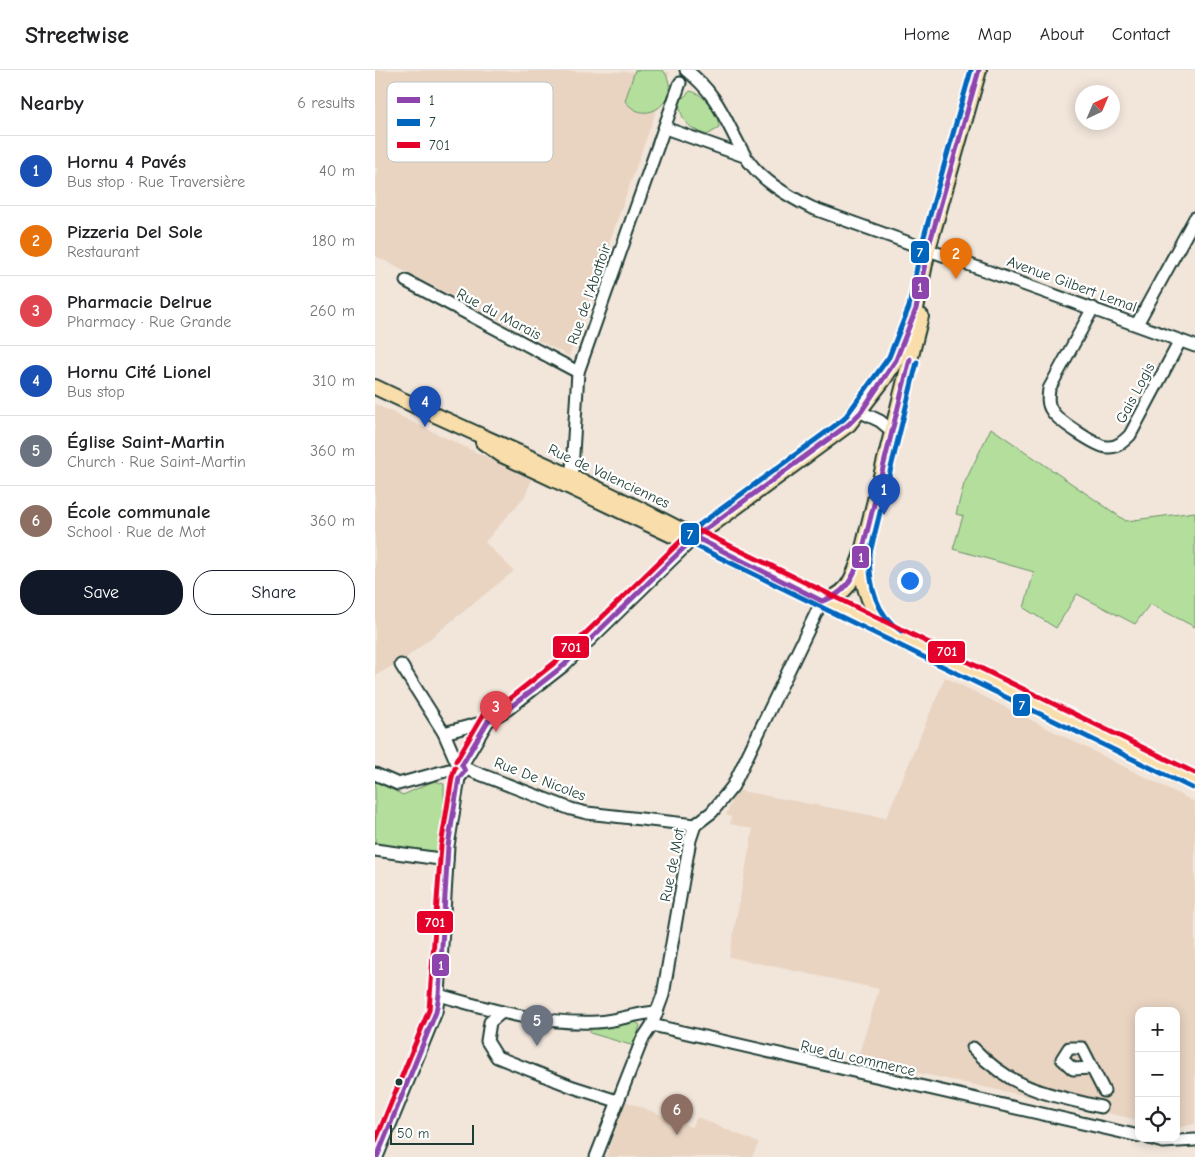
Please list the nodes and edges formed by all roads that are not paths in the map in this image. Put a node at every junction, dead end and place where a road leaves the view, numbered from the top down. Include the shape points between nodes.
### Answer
1 (686, 70) edge
2 (979, 70) edge
3 (986, 70) edge
4 (679, 83) dead end
5 (665, 128) junction
6 (744, 156) junction
7 (1195, 218) edge
8 (933, 250) junction
9 (406, 281) dead end
10 (1093, 308) junction
11 (1137, 324) junction
12 (1180, 341) junction
13 (1195, 346) edge
14 (578, 372) junction
15 (375, 387) edge
16 (861, 412) junction
17 (892, 431) junction
18 (471, 433) junction
19 (525, 466) junction
20 (570, 476) junction
21 (695, 537) junction
22 (861, 556) junction
23 (822, 601) junction
24 (888, 633) junction
25 (401, 665) dead end
26 (487, 721) junction
27 (444, 733) junction
28 (458, 769) junction
29 (375, 774) edge
30 (1195, 781) edge
31 (695, 825) junction
32 (375, 850) edge
33 (447, 860) junction
34 (439, 995) junction
35 (502, 1012) junction
36 (657, 1012) junction
37 (652, 1025) junction
38 (973, 1048) dead end
39 (1092, 1068) dead end
40 (1104, 1091) dead end
41 (617, 1101) junction
42 (1101, 1107) dead end
43 (1135, 1135) edge
44 (1195, 1140) edge
45 (1180, 1141) edge
46 (377, 1157) edge
47 (596, 1157) edge

1 - 6 street via 717,100
2 - 8 main road
3 - 8 main road
4 - 5 street, Rue de l'Abattoir
5 - 6 street
5 - 14 street, Rue de l'Abattoir
6 - 8 street, Avenue Gilbert Lemal via 770,182 812,208
7 - 11 street
8 - 10 street, Avenue Gilbert Lemal
8 - 16 main road via 916,309 896,360
8 - 17 main road via 920,320
9 - 14 street, Rue du Marais
10 - 11 street, Avenue Gilbert Lemal
10 - 12 street, Gais Logis via 1049,389 1047,401 1052,413 1107,447 1120,444 1130,435
11 - 12 street, Avenue Gilbert Lemal
12 - 13 street, Avenue Gilbert Lemal
14 - 20 street, Rue de l'Abattoir
15 - 18 main road, Rue de Valenciennes
16 - 17 street
16 - 21 main road
17 - 22 main road
18 - 19 main road, Rue de Valenciennes via 502,456
18 - 20 main road, Rue de Valenciennes via 505,445
19 - 20 street via 534,465 559,476
19 - 21 main road, Rue de Valenciennes via 673,536
20 - 21 main road, Rue de Valenciennes
21 - 23 main road
21 - 26 street via 563,666 508,710
22 - 23 main road via 845,590 838,597
22 - 24 main road via 867,598
23 - 24 main road
23 - 31 street, Rue de Mot via 733,786 712,812
24 - 30 main road
25 - 27 street
26 - 27 street
26 - 28 street
27 - 28 street
28 - 29 street via 399,784
28 - 31 street, Rue De Nicoles via 571,809
28 - 33 street
31 - 36 street, Rue de Mot
32 - 33 street
33 - 34 street
34 - 35 street
34 - 46 street via 436,1012
35 - 36 street via 551,1022 599,1022
35 - 41 street via 490,1022 487,1042 497,1057
36 - 37 street, Rue de Mot
37 - 41 street, Rue de Mot via 642,1040
37 - 43 street, Rue du commerce
38 - 42 street via 991,1067 1031,1090
39 - 40 street
41 - 47 street, Rue de Mot
44 - 45 street

